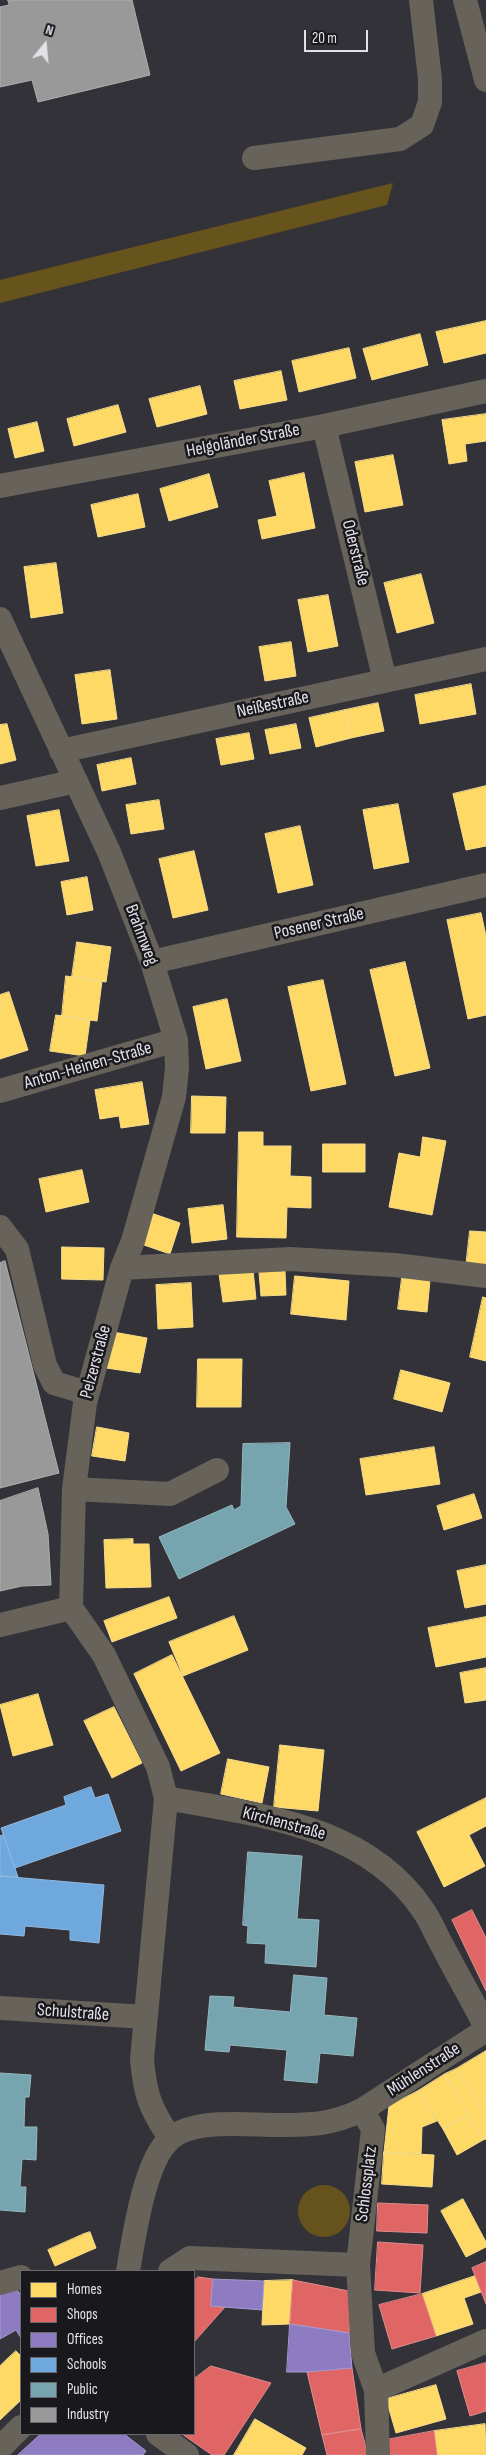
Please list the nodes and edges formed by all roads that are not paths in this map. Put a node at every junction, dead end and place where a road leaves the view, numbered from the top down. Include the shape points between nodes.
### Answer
1 (421, 0) edge
2 (465, 0) edge
3 (486, 80) edge
4 (254, 158) dead end
5 (486, 391) edge
6 (324, 426) junction
7 (0, 486) edge
8 (0, 619) edge
9 (486, 659) edge
10 (385, 681) junction
11 (61, 751) junction
12 (76, 781) junction
13 (0, 798) edge
14 (486, 885) edge
15 (152, 962) junction
16 (176, 1040) junction
17 (0, 1091) edge
18 (0, 1227) edge
19 (122, 1268) junction
20 (486, 1276) edge
21 (87, 1393) junction
22 (217, 1470) dead end
23 (74, 1489) junction
24 (71, 1608) junction
25 (0, 1625) edge
26 (166, 1798) junction
27 (0, 2008) edge
28 (146, 2017) junction
29 (486, 2028) edge
30 (362, 2110) junction
31 (170, 2138) junction
32 (358, 2265) junction
33 (128, 2270) edge
34 (172, 2270) edge
35 (20, 2277) edge
36 (0, 2283) edge
37 (486, 2341) edge
38 (376, 2390) junction
39 (20, 2428) edge
40 (159, 2435) edge
41 (0, 2448) edge
42 (187, 2455) edge
43 (378, 2455) edge

1 - 4 street via 430,79 430,102 422,125 400,139
2 - 3 street
5 - 6 street, Helgoländer Straße
6 - 7 street, Helgoländer Straße
6 - 10 street, Oderstraße
8 - 11 street, Brahmweg
9 - 10 street, Neißestraße
10 - 11 street, Neißestraße
11 - 12 street, Brahmweg
12 - 13 street
12 - 15 street, Brahmweg via 109,852
14 - 15 street, Posener Straße
15 - 16 street, Brahmweg
16 - 17 street, Anton-Heinen-Straße
16 - 19 street, Brahmweg via 174,1097 133,1241
18 - 21 street via 17,1249 49,1374 54,1383
19 - 20 street via 290,1259 395,1265
19 - 21 street, Pelzerstraße
21 - 23 street, Pelzerstraße
22 - 23 street via 170,1494
23 - 24 street, Pelzerstraße
24 - 25 street
24 - 26 street via 108,1664 158,1767
26 - 28 street
26 - 29 street, Kirchenstraße via 305,1827 340,1840 373,1860 400,1882 423,1910
27 - 28 street, Schulstraße
28 - 31 street via 142,2059 144,2087 152,2112
29 - 30 street, Mühlenstraße
30 - 31 street via 326,2124 212,2125 190,2129
30 - 32 street, Schlossplatz via 373,2129
31 - 33 street via 155,2159 136,2225
32 - 34 street via 190,2258
32 - 38 street, Schlossplatz via 363,2353
35 - 36 street
37 - 38 street
38 - 43 street, Schlossplatz
39 - 41 street
40 - 42 street

